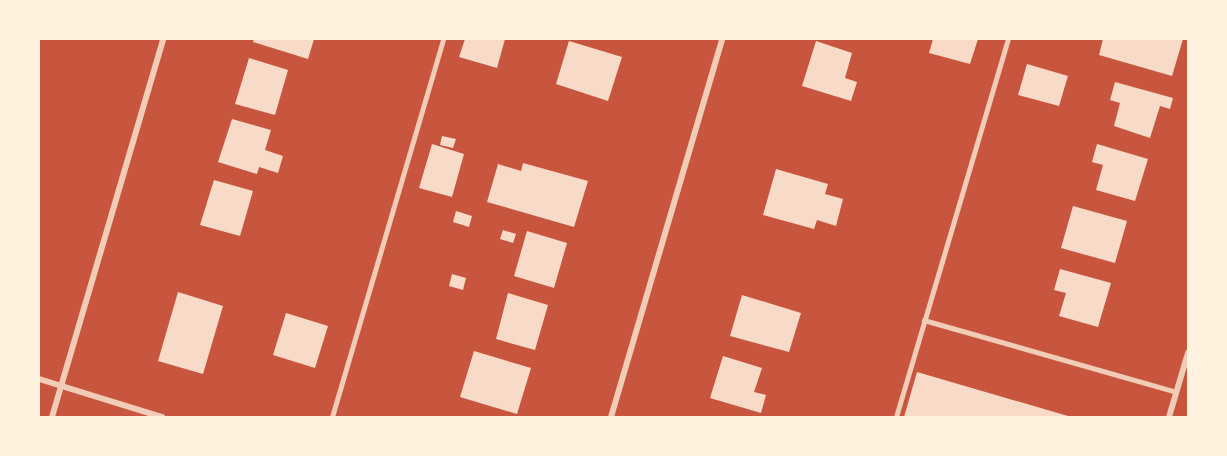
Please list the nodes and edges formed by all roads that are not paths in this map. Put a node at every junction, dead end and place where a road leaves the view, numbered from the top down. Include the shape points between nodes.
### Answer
1 (163, 39) edge
2 (443, 39) edge
3 (722, 39) edge
4 (1008, 39) edge
5 (924, 320) junction
6 (1188, 353) edge
7 (39, 378) edge
8 (61, 385) junction
9 (1176, 392) junction
10 (52, 417) edge
11 (162, 417) edge
12 (332, 417) edge
13 (611, 417) edge
14 (896, 417) edge
15 (1169, 417) edge

1 - 8 street
2 - 12 lane
3 - 13 street
4 - 5 lane
5 - 9 lane
5 - 14 lane
6 - 9 street
7 - 8 street
8 - 10 street
8 - 11 street
9 - 15 street

